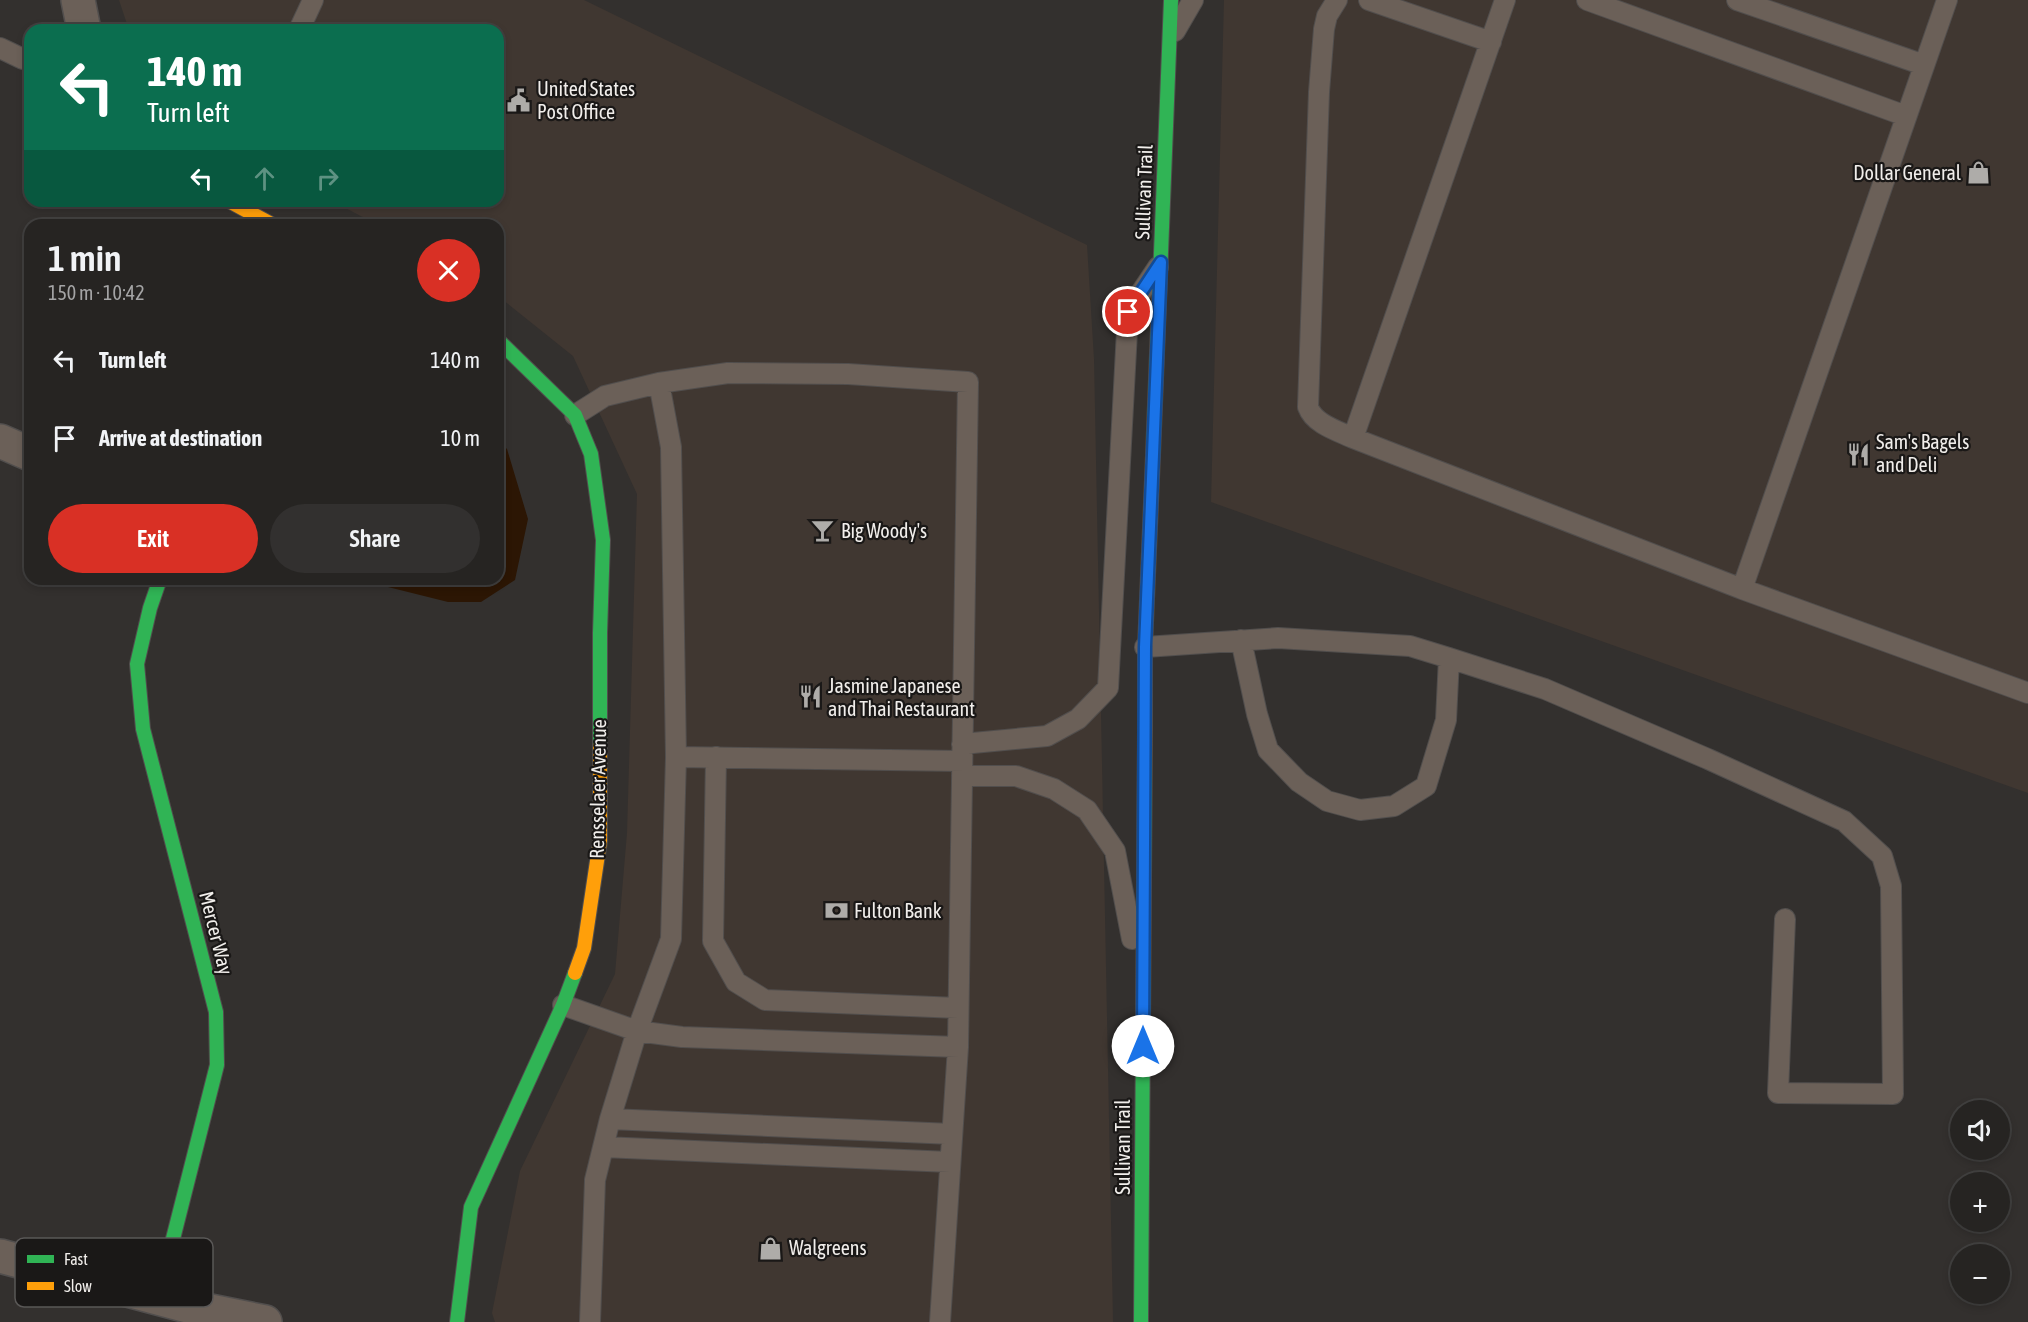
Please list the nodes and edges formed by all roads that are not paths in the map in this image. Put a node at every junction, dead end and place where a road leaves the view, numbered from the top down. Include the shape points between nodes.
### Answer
1 (313, 0) edge
2 (1171, 0) edge
3 (1192, 0) edge
4 (1337, 0) edge
5 (1369, 0) edge
6 (1505, 0) edge
7 (1587, 0) edge
8 (1737, 0) edge
9 (1947, 0) edge
10 (302, 24) edge
11 (1170, 42) junction
12 (1491, 42) junction
13 (0, 48) edge
14 (24, 58) edge
15 (1924, 65) junction
16 (1906, 116) junction
17 (240, 207) edge
18 (262, 219) edge
19 (1161, 262) junction
20 (504, 346) edge
21 (659, 383) junction
22 (575, 415) junction
23 (1353, 438) junction
24 (0, 441) edge
25 (24, 451) edge
26 (158, 585) edge
27 (1742, 589) junction
28 (1241, 640) junction
29 (1145, 647) junction
30 (1449, 658) junction
31 (2028, 693) edge
32 (676, 757) junction
33 (716, 757) junction
34 (962, 761) junction
35 (1785, 919) dead end
36 (1143, 999) junction
37 (563, 1005) junction
38 (958, 1008) junction
39 (637, 1031) junction
40 (958, 1047) junction
41 (610, 1119) junction
42 (952, 1134) junction
43 (603, 1147) junction
44 (950, 1162) junction
45 (173, 1238) edge
46 (0, 1256) edge
47 (15, 1260) edge
48 (198, 1307) edge
49 (265, 1322) edge
50 (457, 1322) edge
51 (590, 1322) edge
52 (940, 1322) edge
53 (1142, 1322) edge

1 - 10 lane
2 - 11 street, Sullivan Trail
3 - 11 lane
4 - 23 lane via 1324,28 1308,407 1316,419
5 - 12 lane
6 - 12 lane
7 - 16 lane
8 - 15 lane
9 - 15 lane
11 - 19 street, Sullivan Trail
12 - 23 lane
13 - 14 lane
15 - 16 lane
16 - 27 lane
17 - 18 street
19 - 29 street, Sullivan Trail
19 - 34 lane via 1128,312 1108,688 1078,719 1047,736
20 - 22 street, Rensselaer Avenue
21 - 22 lane via 605,396
21 - 32 lane via 671,447
21 - 34 lane via 728,373 848,374 968,382
22 - 37 street, Rensselaer Avenue via 591,454 603,540 600,841 584,948
23 - 27 lane
24 - 25 street
26 - 45 street, Mercer Way via 137,664 144,729 216,1012 217,1065
27 - 31 lane
28 - 29 lane
28 - 30 lane via 1278,638 1410,646
28 - 30 lane via 1268,750 1299,782 1328,801 1360,810 1394,806 1426,786 1446,720
29 - 36 street, Sullivan Trail
30 - 35 lane via 1545,689 1844,821 1882,856 1891,886 1893,1094 1778,1093
32 - 33 lane
32 - 39 lane via 671,939
33 - 34 lane
33 - 38 lane via 713,941 736,982 765,1000
34 - 36 lane via 1054,789 1087,810 1115,850
34 - 38 lane
36 - 53 street, Sullivan Trail
37 - 39 lane
37 - 50 street, Rensselaer Avenue via 471,1207
38 - 40 lane
39 - 40 lane via 682,1037
39 - 41 lane
40 - 42 lane
41 - 42 lane
41 - 43 lane
42 - 44 lane
43 - 44 lane
43 - 51 lane via 595,1180
44 - 52 lane
46 - 47 street
48 - 49 street

